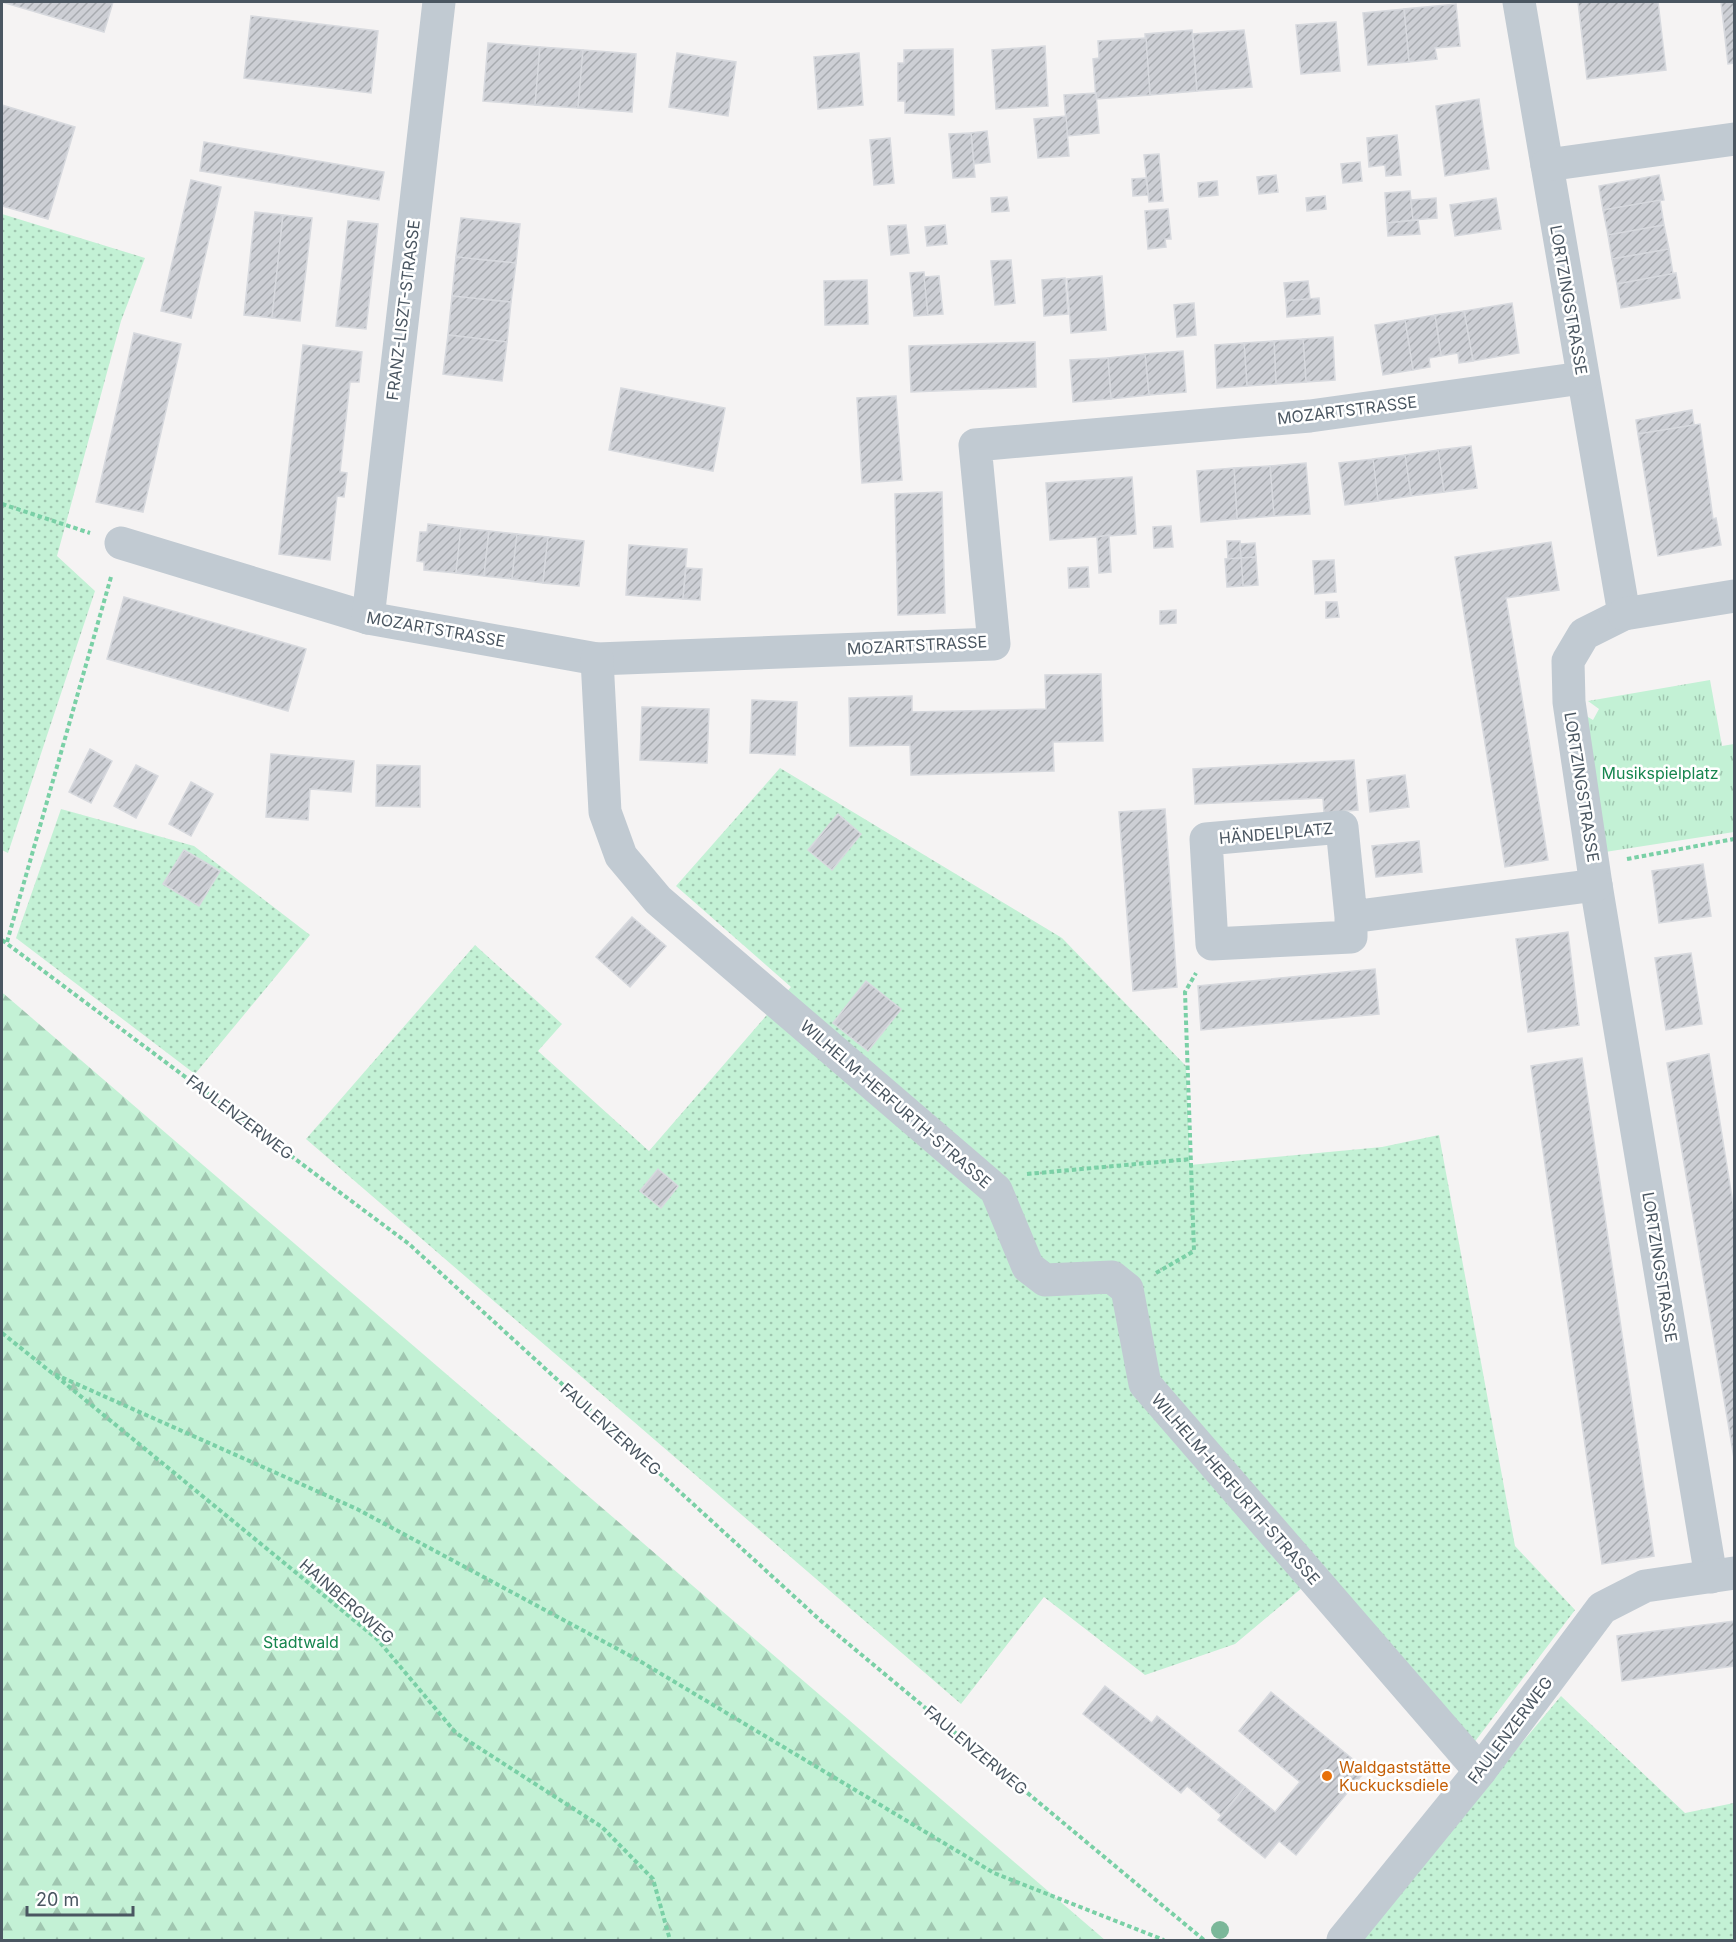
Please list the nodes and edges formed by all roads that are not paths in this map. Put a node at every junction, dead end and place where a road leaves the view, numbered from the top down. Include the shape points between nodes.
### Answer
1 (439, 2) edge
2 (1519, 2) edge
3 (1734, 139) edge
4 (1547, 165) junction
5 (1582, 378) junction
6 (121, 543) road end
7 (1734, 596) edge
8 (1624, 614) junction
9 (368, 618) junction
10 (597, 659) junction
11 (1595, 875) junction
12 (1351, 917) junction
13 (1723, 1575) edge
14 (1479, 1772) junction
15 (1343, 1941) edge

1 - 9 street, FRANZ-LISZT-STRASSE
2 - 4 street, LORTZINGSTRASSE
3 - 4 street
4 - 5 street, LORTZINGSTRASSE
5 - 8 street, LORTZINGSTRASSE
5 - 10 street, MOZARTSTRASSE via 1310,417 975,445 994,644
6 - 9 street, MOZARTSTRASSE
7 - 8 street
8 - 11 street, LORTZINGSTRASSE via 1584,634 1568,661 1569,702
9 - 10 street, MOZARTSTRASSE
10 - 14 street, WILHELM-HERFURTH-STRASSE via 605,812 621,856 658,900 996,1190 1028,1267 1045,1280 1112,1276 1127,1289 1145,1384
11 - 12 street
11 - 13 street, LORTZINGSTRASSE
12 - 12 street, HÄNDELPLATZ via 1351,937 1212,944 1206,839 1342,827
13 - 14 street, FAULENZERWEG via 1645,1586 1602,1608
14 - 15 street, FAULENZERWEG

